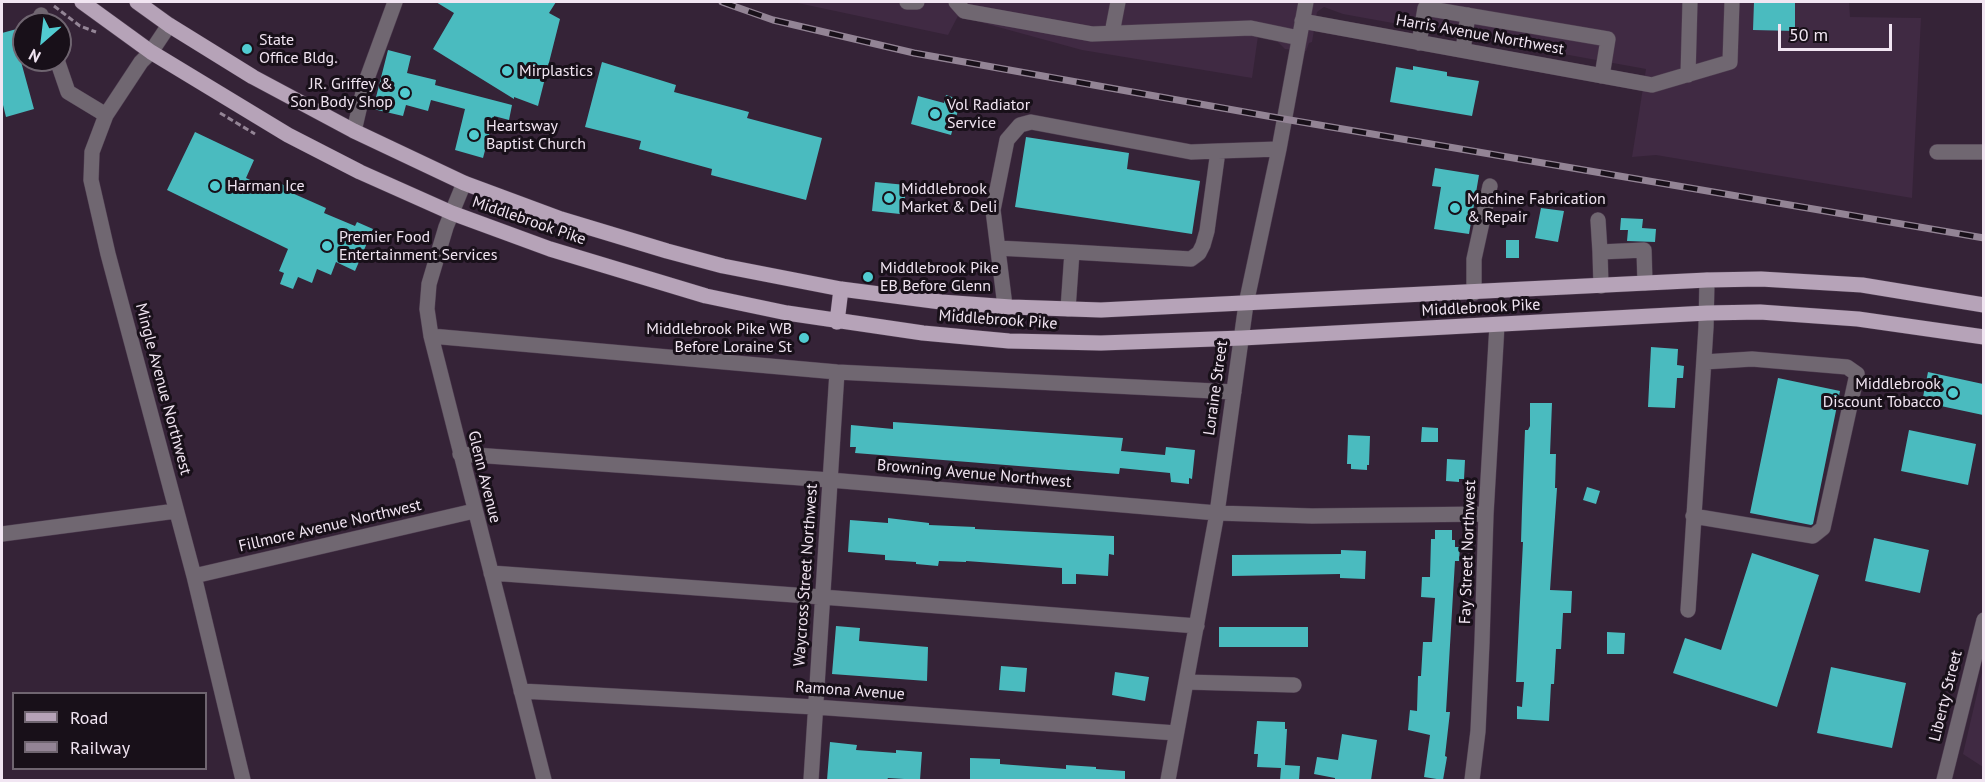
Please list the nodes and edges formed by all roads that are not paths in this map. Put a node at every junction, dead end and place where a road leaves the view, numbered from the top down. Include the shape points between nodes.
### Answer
1 (82, 2) edge
2 (137, 2) edge
3 (395, 2) edge
4 (907, 2) edge
5 (917, 2) edge
6 (956, 2) edge
7 (1118, 2) edge
8 (1306, 2) edge
9 (1690, 2) edge
10 (1732, 2) edge
11 (1468, 15) junction
12 (1302, 21) junction
13 (170, 25) junction
14 (1112, 33) junction
15 (1299, 38) junction
16 (1419, 43) junction
17 (1463, 50) junction
18 (151, 52) junction
19 (61, 72) edge
20 (1688, 75) junction
21 (1602, 76) junction
22 (106, 115) junction
23 (354, 131) junction
24 (1279, 148) junction
25 (1218, 152) junction
26 (1937, 152) dead end
27 (1983, 153) edge
28 (465, 183) junction
29 (1490, 186) dead end
30 (452, 213) junction
31 (1598, 220) dead end
32 (998, 248) junction
33 (1072, 252) junction
34 (1600, 252) junction
35 (1707, 280) junction
36 (1645, 283) junction
37 (1601, 286) junction
38 (841, 289) junction
39 (1474, 293) junction
40 (1246, 304) junction
41 (1983, 305) edge
42 (1005, 306) junction
43 (1068, 309) junction
44 (1707, 313) junction
45 (837, 322) junction
46 (1497, 325) junction
47 (431, 336) junction
48 (1983, 337) edge
49 (1242, 338) junction
50 (1704, 362) junction
51 (837, 372) junction
52 (1234, 392) junction
53 (460, 453) junction
54 (830, 480) junction
55 (176, 511) junction
56 (474, 511) junction
57 (1217, 513) junction
58 (1486, 514) junction
59 (1693, 516) junction
60 (2, 534) edge
61 (491, 573) junction
62 (194, 576) junction
63 (822, 597) junction
64 (1688, 610) dead end
65 (1983, 620) edge
66 (1197, 626) junction
67 (1979, 656) edge
68 (1186, 682) junction
69 (1294, 686) dead end
70 (521, 691) junction
71 (816, 707) junction
72 (1176, 733) junction
73 (243, 780) edge
74 (544, 780) edge
75 (811, 780) edge
76 (1168, 780) edge
77 (1472, 780) edge
78 (1944, 780) edge

1 - 18 main road, Middlebrook Pike
2 - 13 main road, Middlebrook Pike
3 - 23 street via 364,84
4 - 5 street
6 - 14 street via 964,11 1092,34
7 - 14 street
8 - 12 street, Loraine Street
9 - 20 street
10 - 20 street via 1730,62
11 - 16 street via 1425,8
11 - 17 street
11 - 21 street via 1608,39
12 - 15 street, Loraine Street
12 - 16 street, Harris Avenue Northwest
13 - 18 street, Mingle Avenue Northwest
13 - 23 main road, Middlebrook Pike via 253,77
14 - 15 street via 1251,28
15 - 24 street, Loraine Street
16 - 17 street, Harris Avenue Northwest
17 - 21 street, Harris Avenue Northwest
18 - 22 street, Mingle Avenue Northwest
18 - 30 main road, Middlebrook Pike via 288,135
19 - 22 street via 68,92
20 - 21 street, Harris Avenue Northwest via 1652,85
22 - 55 street, Mingle Avenue Northwest via 92,152 91,180
23 - 28 main road, Middlebrook Pike
24 - 25 street
24 - 40 street, Loraine Street
25 - 32 street via 1191,152 1031,122 1020,124 1007,140 993,210
25 - 33 street via 1207,231 1199,253 1191,258
26 - 27 street
28 - 30 street, Glenn Avenue
28 - 38 main road, Middlebrook Pike via 561,219 668,252
29 - 39 street via 1474,259
30 - 45 main road, Middlebrook Pike via 550,249 706,296
30 - 47 street, Glenn Avenue via 429,284
31 - 34 street
32 - 33 street
32 - 42 street
33 - 43 street
34 - 36 street via 1644,250
34 - 37 street
35 - 36 main road, Middlebrook Pike
35 - 41 main road, Middlebrook Pike via 1862,285
35 - 44 street
36 - 37 main road, Middlebrook Pike
37 - 39 main road, Middlebrook Pike
38 - 42 main road, Middlebrook Pike
38 - 45 main road
39 - 40 main road, Middlebrook Pike
40 - 43 main road, Middlebrook Pike
40 - 49 street, Loraine Street
42 - 43 main road, Middlebrook Pike
44 - 46 main road, Middlebrook Pike
44 - 48 main road, Middlebrook Pike via 1760,312 1858,319
44 - 50 street
45 - 49 main road, Middlebrook Pike via 1009,341 1101,344
46 - 49 main road, Middlebrook Pike
46 - 58 street, Fay Street Northwest
47 - 51 street
47 - 53 street, Glenn Avenue
49 - 52 street, Loraine Street
50 - 59 street
50 - 59 street via 1764,360 1847,367 1857,374 1823,528 1813,536
51 - 52 street
51 - 54 street, Waycross Street Northwest
52 - 57 street, Loraine Street
53 - 54 street, Browning Avenue Northwest
53 - 56 street, Glenn Avenue
54 - 57 street, Browning Avenue Northwest
54 - 63 street, Waycross Street Northwest
55 - 60 street
55 - 62 street, Mingle Avenue Northwest
56 - 61 street, Glenn Avenue
56 - 62 street, Fillmore Avenue Northwest
57 - 58 street, Browning Avenue Northwest
57 - 66 street, Loraine Street
58 - 77 street, Fay Street Northwest via 1478,731
59 - 64 street
61 - 63 street
61 - 70 street, Glenn Avenue
62 - 73 street, Mingle Avenue Northwest
63 - 66 street
63 - 71 street, Waycross Street Northwest
65 - 67 street, Liberty Street
66 - 68 street, Loraine Street
67 - 78 street, Liberty Street
68 - 69 street
68 - 72 street, Loraine Street
70 - 71 street, Ramona Avenue
70 - 74 street, Glenn Avenue
71 - 72 street, Ramona Avenue
71 - 75 street, Waycross Street Northwest
72 - 76 street, Loraine Street

